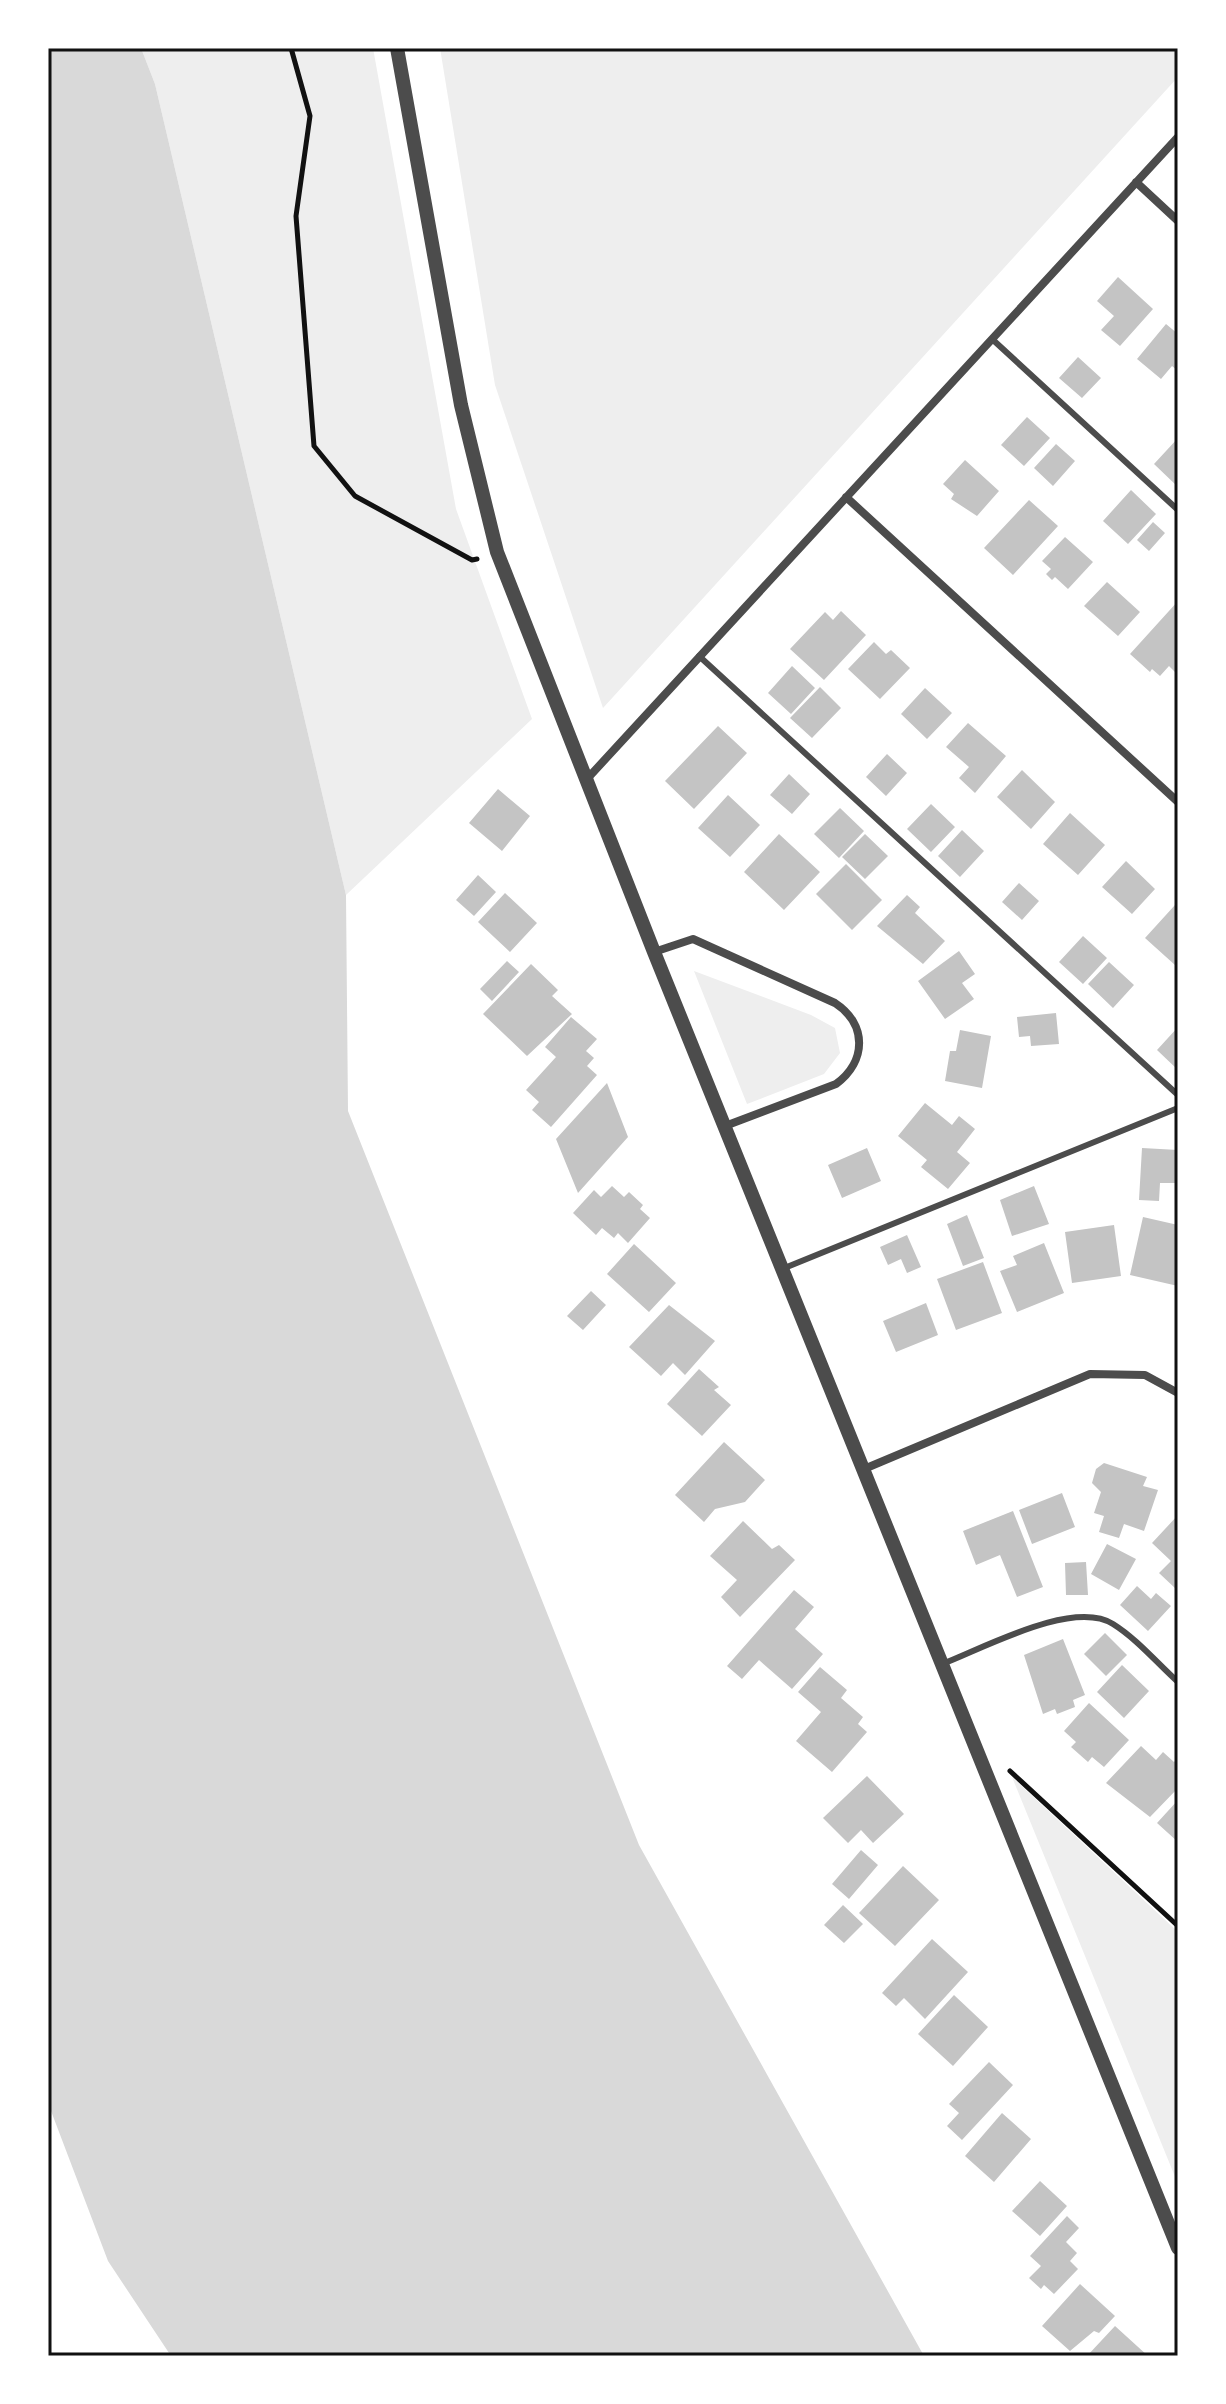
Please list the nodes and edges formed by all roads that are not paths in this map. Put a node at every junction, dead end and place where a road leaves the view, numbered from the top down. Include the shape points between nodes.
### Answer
1 (397, 48) edge
2 (1178, 137) edge
3 (1136, 182) junction
4 (1178, 221) edge
5 (992, 339) junction
6 (846, 497) junction
7 (1178, 510) edge
8 (699, 656) junction
9 (587, 779) junction
10 (1178, 802) edge
11 (654, 952) junction
12 (1178, 1095) edge
13 (1178, 1108) edge
14 (725, 1126) junction
15 (782, 1269) junction
16 (1178, 1393) edge
17 (864, 1469) junction
18 (942, 1664) junction
19 (1178, 1682) edge
20 (1178, 2248) edge

1 - 9 street via 461,405 497,552
2 - 3 street
3 - 4 street
3 - 5 street
5 - 6 street
5 - 7 lane
6 - 8 street
6 - 10 street
8 - 9 street
8 - 12 lane
9 - 11 street
11 - 14 street
11 - 14 street via 693,939 835,1003 859,1034 857,1058 836,1084
13 - 15 lane
14 - 15 street
15 - 17 street
16 - 17 street via 1145,1375 1090,1374
17 - 18 street
18 - 19 lane via 1066,1617 1088,1615 1112,1623
18 - 20 street

